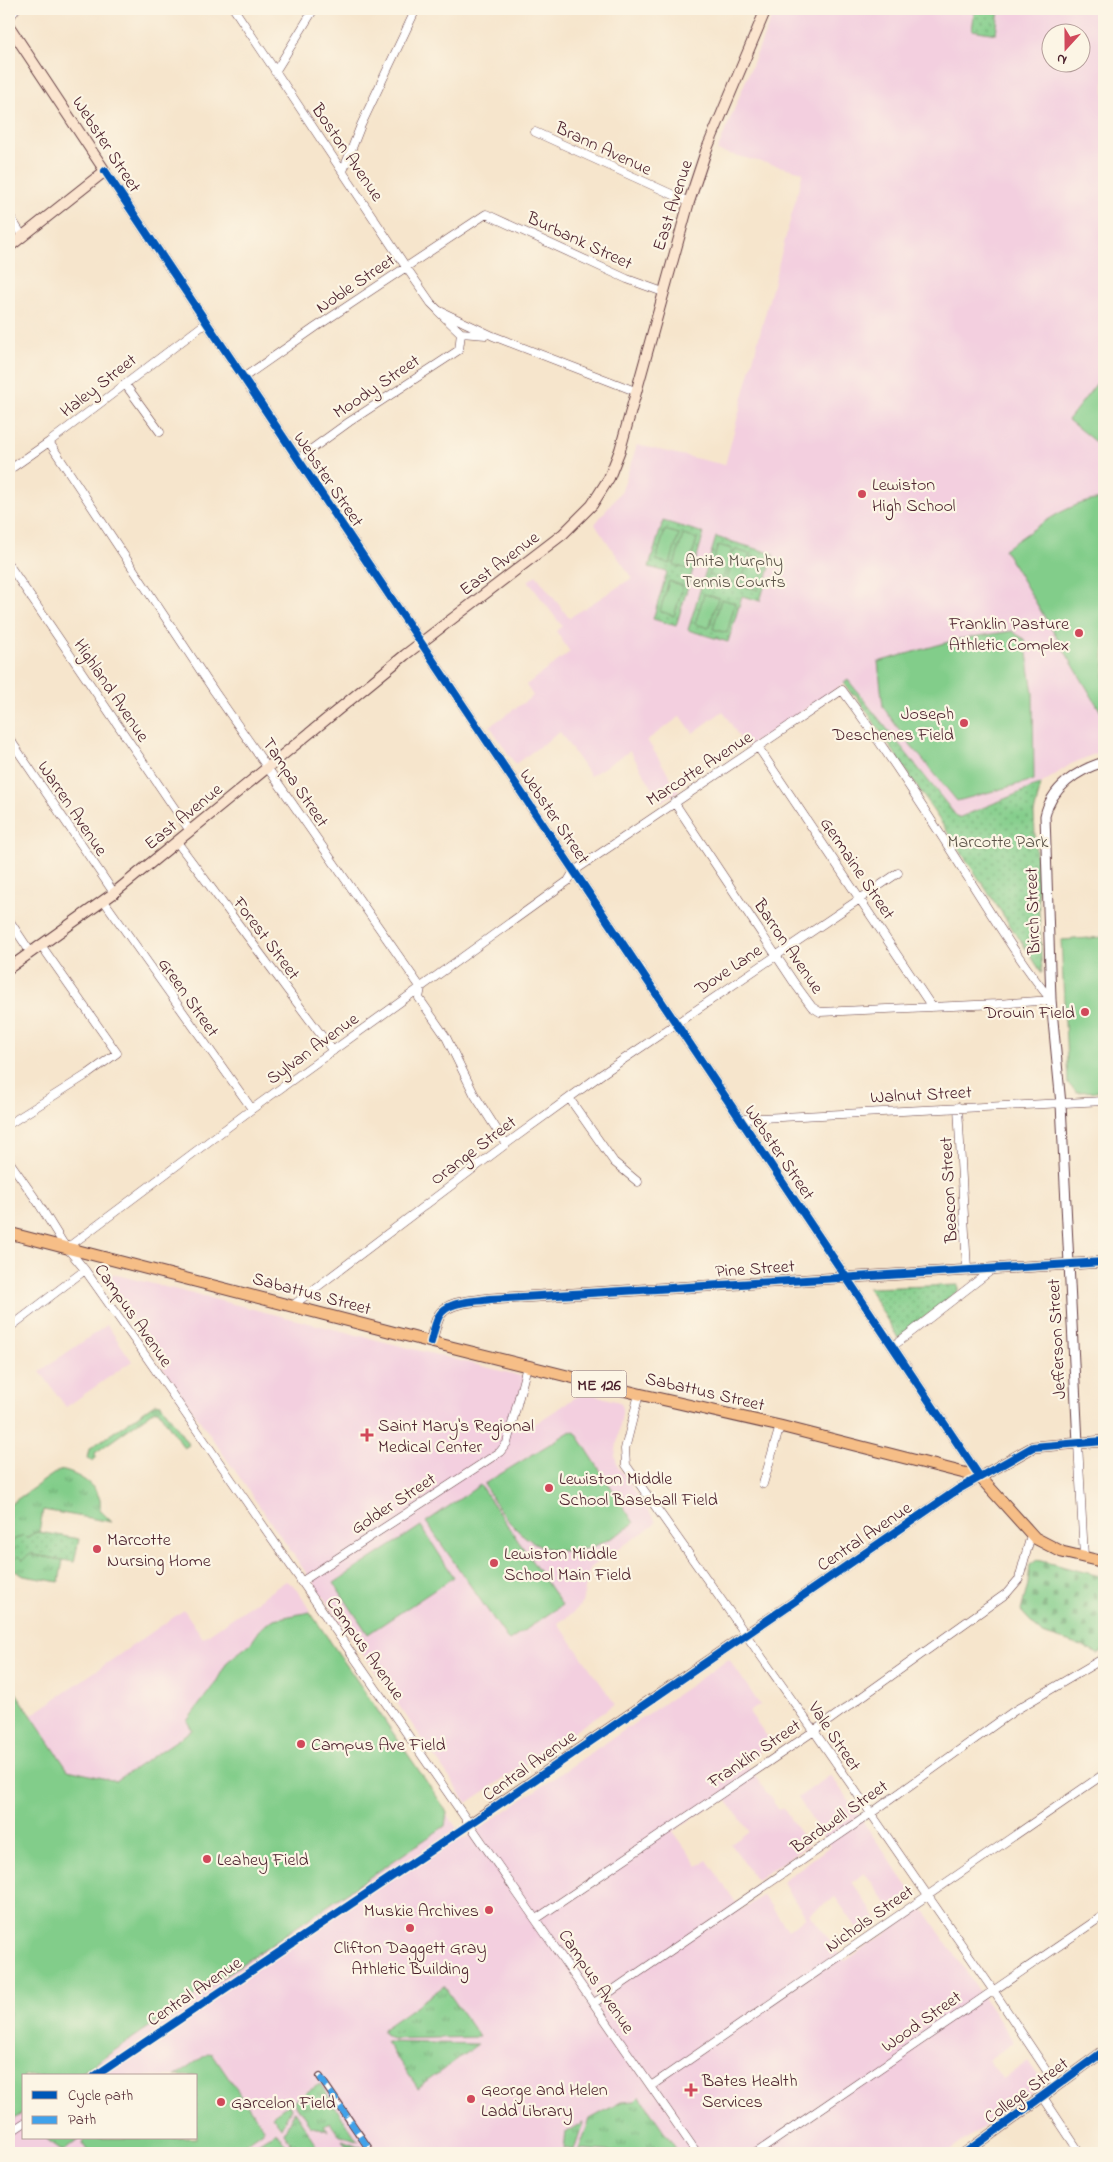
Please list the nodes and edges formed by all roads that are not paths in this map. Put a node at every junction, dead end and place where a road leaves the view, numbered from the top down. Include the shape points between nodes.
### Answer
1 (16, 9) edge
2 (234, 9) edge
3 (314, 9) edge
4 (416, 9) edge
5 (766, 9) edge
6 (9, 19) edge
7 (9, 26) edge
8 (275, 72) junction
9 (535, 132) dead end
10 (105, 171) junction
11 (342, 171) junction
12 (689, 202) junction
13 (486, 214) joint
14 (9, 215) edge
15 (23, 236) junction
16 (9, 247) edge
17 (406, 267) junction
18 (663, 292) junction
19 (438, 310) junction
20 (206, 323) junction
21 (461, 333) junction
22 (493, 336) junction
23 (243, 378) junction
24 (125, 384) junction
25 (635, 391) junction
26 (160, 432) dead end
27 (49, 442) junction
28 (298, 459) junction
29 (9, 470) edge
30 (9, 565) edge
31 (421, 643) junction
32 (9, 738) edge
33 (758, 747) junction
34 (1104, 762) edge
35 (268, 768) junction
36 (674, 802) junction
37 (190, 831) junction
38 (177, 842) junction
39 (574, 871) junction
40 (898, 873) dead end
41 (114, 893) junction
42 (860, 898) junction
43 (104, 901) junction
44 (9, 920) edge
45 (41, 945) junction
46 (30, 953) junction
47 (777, 954) junction
48 (9, 968) edge
49 (420, 988) junction
50 (1051, 1000) junction
51 (932, 1007) junction
52 (675, 1023) junction
53 (333, 1051) junction
54 (569, 1098) junction
55 (1104, 1100) edge
56 (1060, 1104) junction
57 (958, 1107) junction
58 (252, 1110) junction
59 (740, 1120) junction
60 (9, 1124) edge
61 (506, 1144) junction
62 (9, 1161) edge
63 (638, 1182) dead end
64 (9, 1233) edge
65 (67, 1248) junction
66 (1104, 1262) edge
67 (1068, 1264) junction
68 (993, 1269) junction
69 (85, 1270) junction
70 (967, 1270) junction
71 (846, 1278) junction
72 (292, 1306) junction
73 (9, 1328) edge
74 (431, 1342) junction
75 (892, 1347) junction
76 (528, 1366) junction
77 (639, 1394) junction
78 (780, 1426) junction
79 (1104, 1441) edge
80 (1078, 1443) junction
81 (980, 1477) junction
82 (763, 1484) dead end
83 (1031, 1534) junction
84 (1084, 1557) junction
85 (1104, 1562) edge
86 (301, 1582) junction
87 (746, 1634) junction
88 (1104, 1658) edge
89 (814, 1730) junction
90 (1104, 1774) edge
91 (870, 1814) junction
92 (469, 1824) junction
93 (927, 1896) junction
94 (1104, 1915) edge
95 (536, 1919) junction
96 (993, 1990) junction
97 (594, 2003) junction
98 (1104, 2051) edge
99 (98, 2074) edge
100 (320, 2077) dead end
101 (651, 2086) junction
102 (1057, 2086) junction
103 (1043, 2097) junction
104 (22, 2124) edge
105 (9, 2134) edge
106 (372, 2153) edge
107 (697, 2153) edge
108 (756, 2153) edge
109 (965, 2153) edge
110 (1080, 2153) edge

1 - 6 street
2 - 8 street, Boston Avenue
3 - 8 street
4 - 11 street
5 - 12 main road, East Avenue via 706,152
7 - 10 main road, Webster Street
8 - 11 street, Boston Avenue
9 - 12 street, Brann Avenue
10 - 15 main road
10 - 20 street, Webster Street
11 - 17 street, Boston Avenue
12 - 18 main road, East Avenue
13 - 17 street, Noble Street
13 - 18 street, Burbank Street via 627,279
14 - 15 street
15 - 16 main road
17 - 19 street, Boston Avenue
17 - 23 street, Noble Street
18 - 25 main road, East Avenue
19 - 21 street, Boston Avenue
19 - 22 street, Boston Avenue
20 - 23 street, Webster Street
20 - 24 street, Haley Street
21 - 22 street, Boston Avenue
21 - 28 street, Moody Street via 458,350
22 - 25 street, Boston Avenue
23 - 28 street, Webster Street
24 - 26 street
24 - 27 street, Haley Street
25 - 31 main road, East Avenue via 620,450 609,478 592,504 555,540
27 - 29 street, Haley Street
27 - 35 street, Tampa Street
28 - 31 street, Webster Street
30 - 37 street, Highland Avenue
31 - 35 main road, East Avenue
31 - 39 street, Webster Street
32 - 41 street, Warren Avenue
33 - 36 street, Marcotte Avenue
33 - 42 street, Germaine Street
33 - 50 street, Marcotte Avenue via 842,690 912,790 1037,984
34 - 50 street, Birch Street via 1079,772 1059,788 1052,796 1045,816
35 - 37 main road, East Avenue
35 - 49 street, Tampa Street
36 - 39 street, Marcotte Avenue
36 - 47 street, Barron Avenue
37 - 38 main road, East Avenue
38 - 41 main road, East Avenue
38 - 53 street, Forest Street
39 - 49 street, Sylvan Avenue via 568,882
39 - 52 street, Webster Street
40 - 42 street, Dove Lane
41 - 43 main road, East Avenue
42 - 47 street, Dove Lane
42 - 51 street, Germaine Street
43 - 45 main road, East Avenue
43 - 58 street, Green Street
44 - 46 street
45 - 46 main road, East Avenue
45 - 60 street via 117,1053
46 - 48 main road, East Avenue
47 - 51 street, Barron Avenue via 812,1007 820,1012
47 - 52 street, Dove Lane
49 - 53 street, Sylvan Avenue
49 - 61 street, Tampa Street via 419,998 446,1037 474,1094
50 - 51 street, Barron Avenue
50 - 56 street, Jefferson Street
52 - 54 street, Orange Street
52 - 59 street, Webster Street
53 - 58 street, Sylvan Avenue
54 - 61 street, Orange Street
54 - 63 street via 614,1162
55 - 56 street, Walnut Street
56 - 57 street, Walnut Street
56 - 67 street, Jefferson Street
57 - 59 street, Walnut Street
57 - 70 street, Beacon Street
58 - 65 street, Sylvan Avenue
59 - 71 street, Webster Street
61 - 72 street, Orange Street
62 - 65 street, Campus Avenue
64 - 65 main road, Sabattus Street / ME 126
65 - 69 street, Campus Avenue
65 - 72 main road, Sabattus Street / ME 126
66 - 67 main road, Pine Street
67 - 68 main road, Pine Street
67 - 80 street, Jefferson Street
68 - 70 main road, Pine Street
68 - 75 street
69 - 73 street
69 - 86 street, Campus Avenue
70 - 71 main road, Pine Street
71 - 74 main road, Pine Street via 490,1299 446,1309 440,1315
71 - 75 street, Webster Street
72 - 74 main road, Sabattus Street / ME 126
74 - 76 main road, Sabattus Street / ME 126
75 - 81 street, Webster Street
76 - 77 main road, Sabattus Street / ME 126
76 - 86 street, Golder Street via 507,1443 500,1452
77 - 78 main road, Sabattus Street / ME 126
77 - 87 street, Vale Street via 624,1449 626,1464
78 - 81 main road, Sabattus Street / ME 126
78 - 82 street
79 - 80 main road
80 - 81 main road via 1033,1447
80 - 84 street, Jefferson Street
81 - 83 main road
81 - 87 street, Central Avenue
83 - 84 main road via 1062,1552
83 - 89 street, Franklin Street via 1019,1579 1013,1588
84 - 85 main road
86 - 92 street, Campus Avenue
87 - 89 street, Vale Street
87 - 92 street, Central Avenue
88 - 91 street, Bardwell Street via 1014,1711
89 - 91 street, Vale Street
89 - 95 street, Franklin Street
90 - 93 street, Nichols Street
91 - 93 street, Vale Street
91 - 97 street, Bardwell Street
92 - 95 street, Campus Avenue
92 - 99 street, Central Avenue
93 - 96 street, Vale Street
93 - 101 street, Nichols Street
94 - 96 street, Wood Street
95 - 97 street, Campus Avenue
96 - 102 street, Vale Street
96 - 108 street, Wood Street
97 - 101 street, Campus Avenue
98 - 102 main road, College Street
100 - 106 street
101 - 107 street, Campus Avenue
102 - 103 main road, College Street
103 - 109 main road, College Street
103 - 110 street
104 - 105 street

